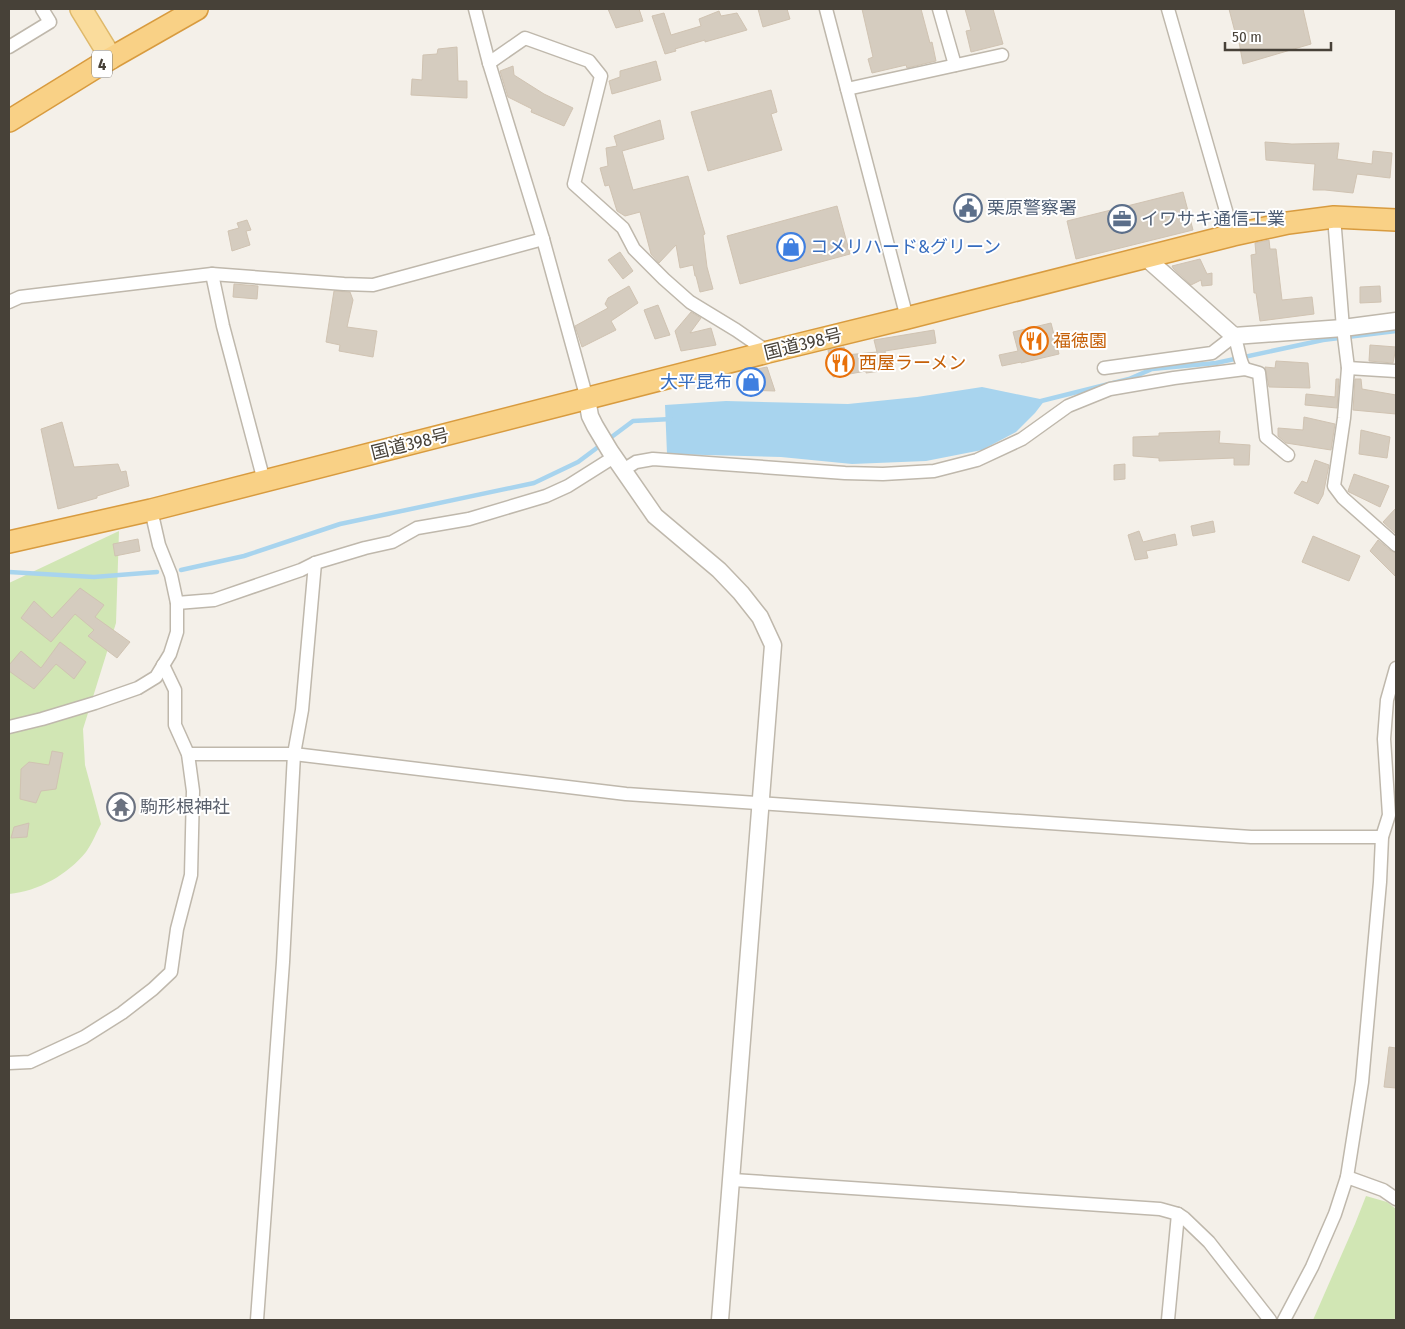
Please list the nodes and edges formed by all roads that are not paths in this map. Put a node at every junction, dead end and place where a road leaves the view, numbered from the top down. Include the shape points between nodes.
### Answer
1 (42, 9) edge
2 (82, 9) edge
3 (197, 9) edge
4 (475, 9) edge
5 (826, 9) edge
6 (939, 9) edge
7 (1168, 9) edge
8 (9, 47) edge
9 (1002, 55) dead end
10 (111, 58) junction
11 (489, 63) junction
12 (955, 65) junction
13 (847, 89) junction
14 (9, 121) edge
15 (1334, 217) junction
16 (1396, 220) edge
17 (1233, 235) junction
18 (543, 238) junction
19 (1145, 257) junction
20 (212, 274) junction
21 (9, 302) edge
22 (907, 318) junction
23 (1396, 321) edge
24 (1343, 330) junction
25 (1237, 342) junction
26 (768, 352) junction
27 (1243, 367) junction
28 (1104, 368) dead end
29 (1348, 368) junction
30 (1396, 371) edge
31 (587, 399) junction
32 (1288, 456) dead end
33 (616, 460) junction
34 (264, 480) junction
35 (151, 510) junction
36 (9, 542) edge
37 (1396, 545) edge
38 (315, 563) junction
39 (177, 603) junction
40 (163, 665) junction
41 (1396, 668) edge
42 (9, 727) edge
43 (188, 754) junction
44 (294, 754) junction
45 (762, 803) junction
46 (1382, 836) junction
47 (9, 1063) edge
48 (1347, 1177) junction
49 (732, 1180) junction
50 (1396, 1200) edge
51 (1178, 1214) junction
52 (257, 1320) edge
53 (720, 1320) edge
54 (1168, 1320) edge
55 (1270, 1320) edge
56 (1284, 1320) edge

1 - 8 street via 50,22
2 - 10 main road
3 - 10 highway, 4
4 - 11 street
5 - 13 street
6 - 12 street
7 - 17 street
9 - 12 street
10 - 14 highway, 4
11 - 18 street
11 - 26 street via 525,38 589,61 601,76 574,184 623,228 634,249 664,280 690,302
12 - 13 street
13 - 22 street
15 - 16 highway, 国道398号
15 - 17 highway, 国道398号
15 - 24 street
17 - 19 highway, 国道398号
18 - 20 street via 373,285
18 - 31 street
19 - 22 highway, 国道398号
19 - 25 street
20 - 21 street via 20,297
20 - 34 street
22 - 26 highway, 国道398号
23 - 24 street
24 - 25 street
24 - 29 street
25 - 27 street
25 - 28 street via 1212,353
26 - 31 highway, 国道398号
27 - 32 street via 1259,373 1266,437
27 - 33 street via 1110,389 1068,406 1022,439 977,460 934,471 845,473 653,459 636,462
29 - 30 street
29 - 37 street via 1334,486
31 - 33 street via 590,416
31 - 34 highway, 国道398号
33 - 38 street via 546,496 469,519 418,528 392,542
33 - 45 street via 655,516 741,593 760,617 773,645
34 - 35 highway, 国道398号
35 - 36 highway, 国道398号
35 - 39 street
38 - 39 street via 214,600
38 - 44 street via 302,710
39 - 40 street via 177,632
40 - 42 street via 156,677 138,688
40 - 43 street via 175,690 175,725
41 - 46 street via 1387,700 1384,739 1389,815
43 - 44 street
43 - 47 street via 193,791 191,874 177,929 171,972 122,1013 84,1037 30,1062
44 - 45 street via 626,794
44 - 52 street via 277,1058
45 - 46 street via 1251,837
45 - 49 street
46 - 48 street via 1363,1072
48 - 50 street via 1383,1190
48 - 56 street via 1312,1267
49 - 51 street via 1160,1209
49 - 53 street
51 - 54 street
51 - 55 street via 1210,1242

